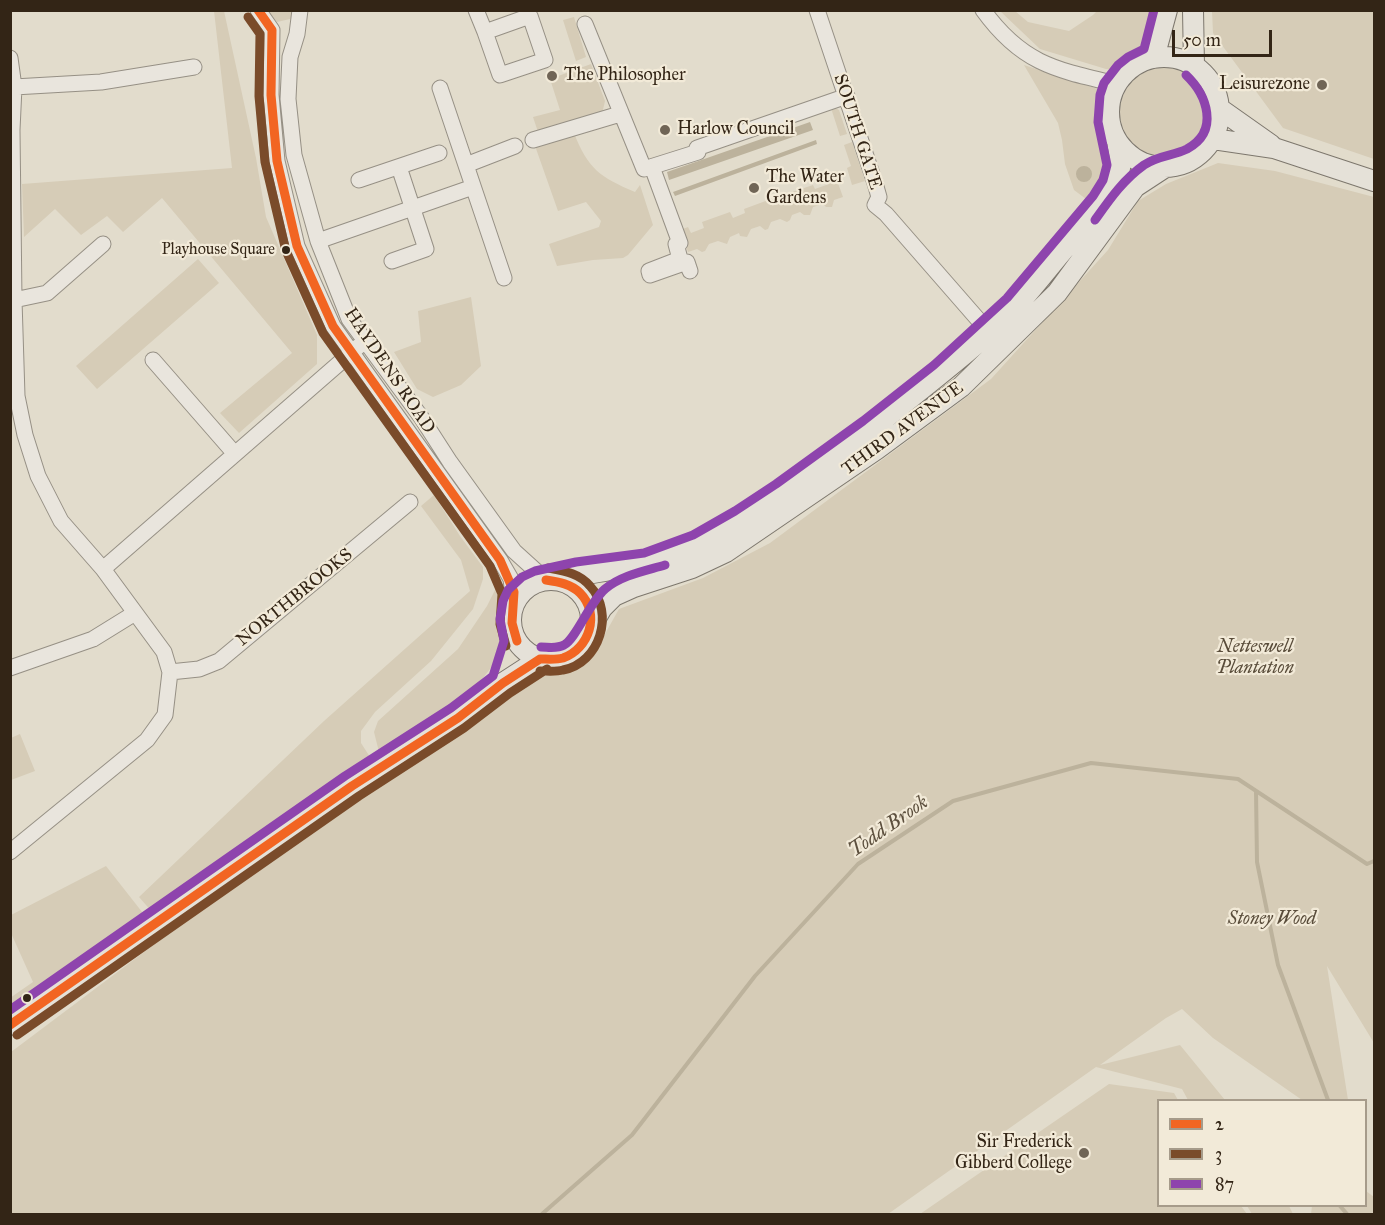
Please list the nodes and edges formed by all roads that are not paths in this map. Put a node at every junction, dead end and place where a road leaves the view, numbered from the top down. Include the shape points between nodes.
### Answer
1 (258, 10) edge
2 (310, 10) edge
3 (476, 10) edge
4 (816, 10) edge
5 (983, 10) edge
6 (1167, 10) edge
7 (1193, 10) edge
8 (299, 18) edge
9 (585, 24) dead end
10 (272, 30) junction
11 (485, 32) dead end
12 (10, 58) edge
13 (1155, 58) junction
14 (1194, 66) junction
15 (194, 67) dead end
16 (1117, 84) junction
17 (14, 87) junction
18 (440, 88) dead end
19 (847, 96) junction
20 (1220, 109) junction
21 (620, 114) junction
22 (11, 130) edge
23 (1213, 139) junction
24 (533, 140) dead end
25 (1117, 141) junction
26 (515, 146) dead end
27 (1274, 148) junction
28 (439, 153) dead end
29 (466, 165) junction
30 (399, 167) junction
31 (648, 168) junction
32 (1164, 168) junction
33 (359, 180) dead end
34 (1374, 181) edge
35 (473, 187) junction
36 (413, 208) junction
37 (318, 241) junction
38 (104, 244) dead end
39 (392, 261) dead end
40 (690, 271) dead end
41 (504, 278) dead end
42 (14, 300) junction
43 (982, 324) dead end
44 (365, 342) junction
45 (352, 352) junction
46 (153, 360) dead end
47 (235, 454) junction
48 (410, 502) dead end
49 (103, 569) junction
50 (550, 580) junction
51 (514, 603) junction
52 (135, 613) junction
53 (592, 625) junction
54 (517, 641) junction
55 (540, 659) junction
56 (10, 668) edge
57 (170, 672) junction
58 (503, 683) junction
59 (10, 852) edge
60 (10, 1025) edge

1 - 10 street
2 - 8 street
3 - 11 street
4 - 19 street, SOUTH GATE
5 - 16 street via 994,26 1028,56 1075,74
6 - 13 main road
7 - 14 main road
8 - 10 street via 286,31
8 - 37 street, HAYDENS ROAD via 290,57 288,99 294,155
9 - 21 street
10 - 45 street, HAYDENS ROAD via 276,161 297,246 333,326
12 - 17 street
13 - 14 main road via 1174,58
13 - 16 main road via 1133,67
14 - 20 main road via 1213,86
15 - 17 street via 101,82
16 - 25 main road via 1109,109
17 - 22 street
18 - 29 street
19 - 31 street
19 - 43 street, SOUTH GATE via 879,197 875,206
20 - 23 main road
20 - 27 main road
21 - 24 street
21 - 31 street
22 - 42 street
23 - 27 main road
23 - 32 main road via 1187,163
25 - 32 main road via 1133,158
25 - 50 main road, THIRD AVENUE via 1120,167 1102,205 1010,312 933,381 845,450 733,526 686,550 654,563
26 - 29 street
27 - 34 main road
28 - 30 street
29 - 35 street
30 - 33 street
30 - 36 street
31 - 40 street via 680,243 676,244 680,259 649,271 650,275 687,262
32 - 53 main road, THIRD AVENUE via 1135,187 1057,293 961,387 726,552 614,596
35 - 36 street
35 - 41 street
36 - 37 street
36 - 39 street via 426,249
37 - 44 street, HAYDENS ROAD via 349,319
38 - 42 street via 47,293
42 - 49 street via 17,396 28,446 61,521
44 - 45 street
44 - 50 street, HAYDENS ROAD via 514,551
45 - 47 street
45 - 51 street, HAYDENS ROAD via 500,560 511,579
46 - 47 street
47 - 49 street
48 - 57 street, NORTHBROOKS via 219,661 199,669
49 - 52 street
50 - 51 main road via 529,586
50 - 53 main road via 578,590 591,612
51 - 54 main road via 512,629
52 - 56 street via 93,639
52 - 57 street via 164,652
53 - 55 main road via 589,636 574,654 552,661
54 - 55 main road
54 - 58 main road
55 - 58 main road
57 - 59 street via 165,715 147,740
58 - 60 main road via 458,718 352,786

